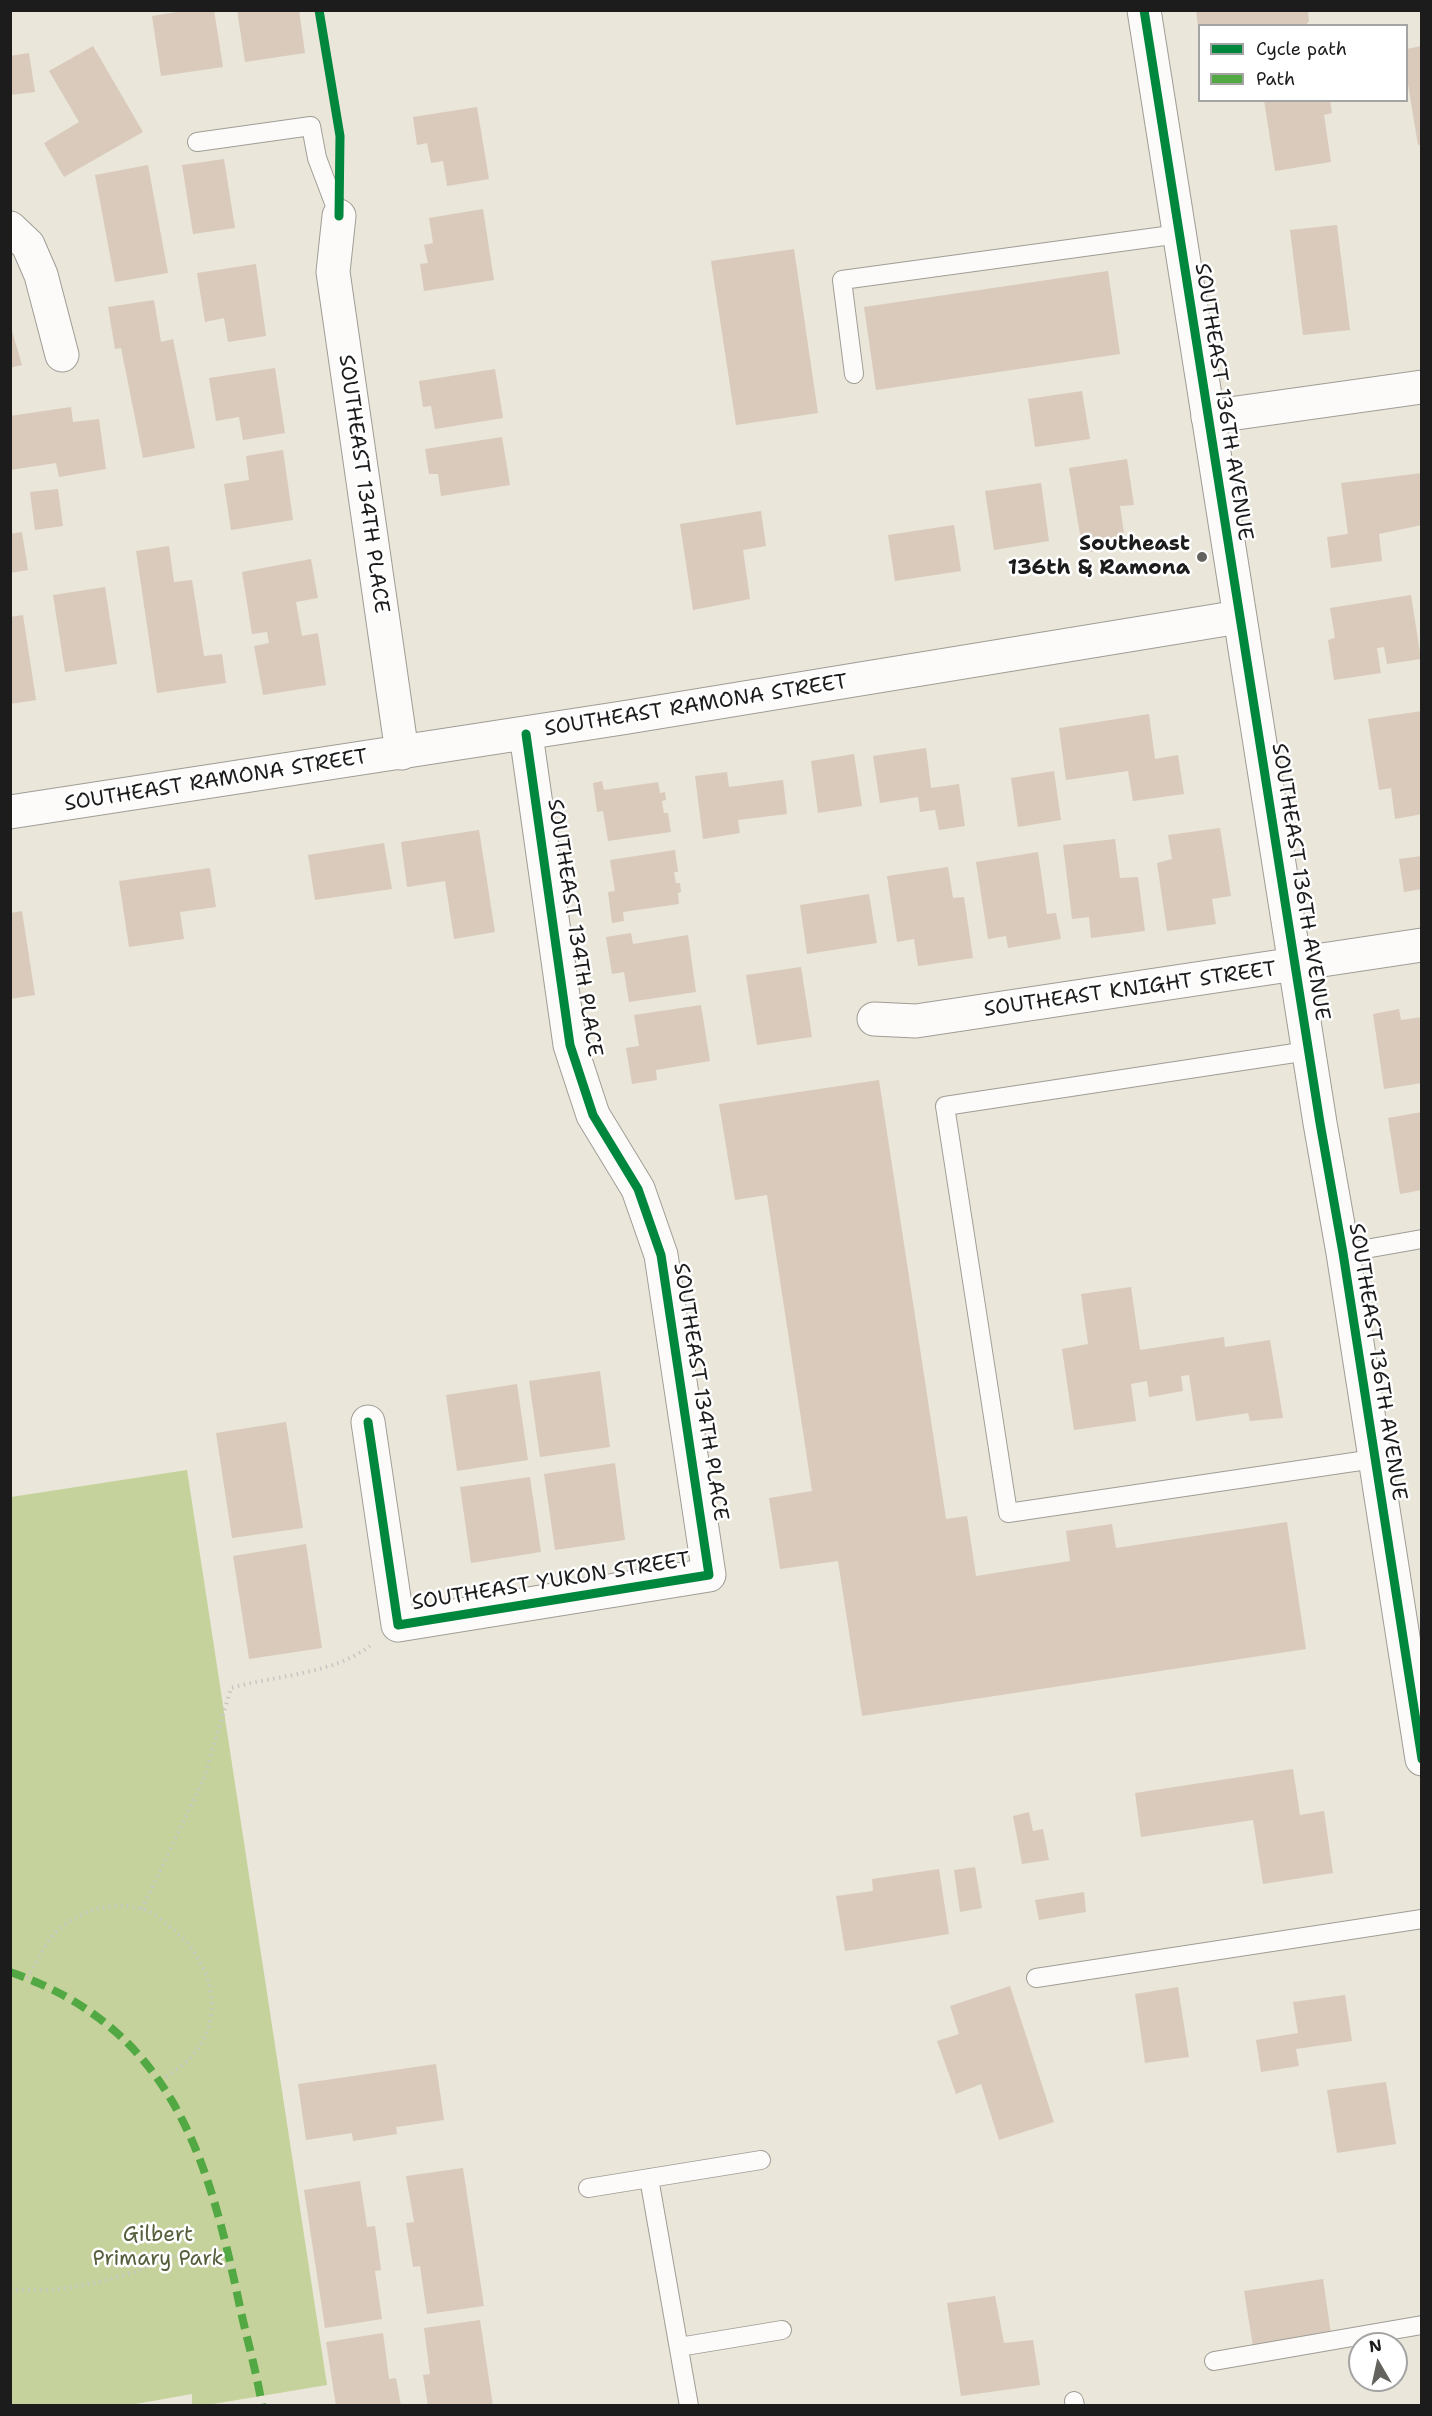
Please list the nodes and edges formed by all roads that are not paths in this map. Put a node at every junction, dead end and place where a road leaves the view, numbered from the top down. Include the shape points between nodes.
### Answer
1 (1144, 10) edge
2 (197, 142) dead end
3 (339, 216) joint
4 (10, 228) edge
5 (1179, 234) junction
6 (62, 355) dead end
7 (854, 374) dead end
8 (1422, 387) edge
9 (1208, 417) junction
10 (1239, 617) junction
11 (526, 734) junction
12 (402, 753) junction
13 (10, 812) edge
14 (1422, 945) edge
15 (1295, 965) junction
16 (874, 1019) dead end
17 (1308, 1051) junction
18 (1422, 1239) edge
19 (1343, 1252) junction
20 (368, 1422) dead end
21 (1374, 1459) junction
22 (709, 1575) joint
23 (1416, 1686) edge
24 (1422, 1759) edge
25 (1422, 1919) edge
26 (1036, 1978) dead end
27 (761, 2160) dead end
28 (649, 2178) junction
29 (588, 2188) dead end
30 (1422, 2325) edge
31 (782, 2330) dead end
32 (679, 2347) junction
33 (1214, 2361) dead end
34 (689, 2406) edge

1 - 5 street, SOUTHEAST 136TH AVENUE
2 - 3 lane via 311,126 317,158
3 - 12 street, SOUTHEAST 134TH PLACE via 333,272
4 - 6 street via 28,245 41,275
5 - 7 lane via 842,280
5 - 9 street, SOUTHEAST 136TH AVENUE
8 - 9 street
9 - 10 street, SOUTHEAST 136TH AVENUE
10 - 11 street, SOUTHEAST RAMONA STREET
10 - 15 street, SOUTHEAST 136TH AVENUE
11 - 12 street, SOUTHEAST RAMONA STREET
11 - 22 street, SOUTHEAST 134TH PLACE via 570,1045 592,1115 638,1189 661,1255
12 - 13 street, SOUTHEAST RAMONA STREET
14 - 15 street, SOUTHEAST KNIGHT STREET
15 - 16 street, SOUTHEAST KNIGHT STREET via 916,1021
15 - 17 street, SOUTHEAST 136TH AVENUE
17 - 19 street, SOUTHEAST 136TH AVENUE
17 - 21 lane via 945,1106 1008,1513
18 - 19 lane
19 - 21 street, SOUTHEAST 136TH AVENUE
20 - 22 street, SOUTHEAST YUKON STREET via 398,1625
21 - 23 street, SOUTHEAST 136TH AVENUE
23 - 24 street, SOUTHEAST 136TH AVENUE
25 - 26 lane
27 - 28 lane
28 - 29 lane
28 - 32 lane
30 - 33 lane
31 - 32 lane
32 - 34 lane

